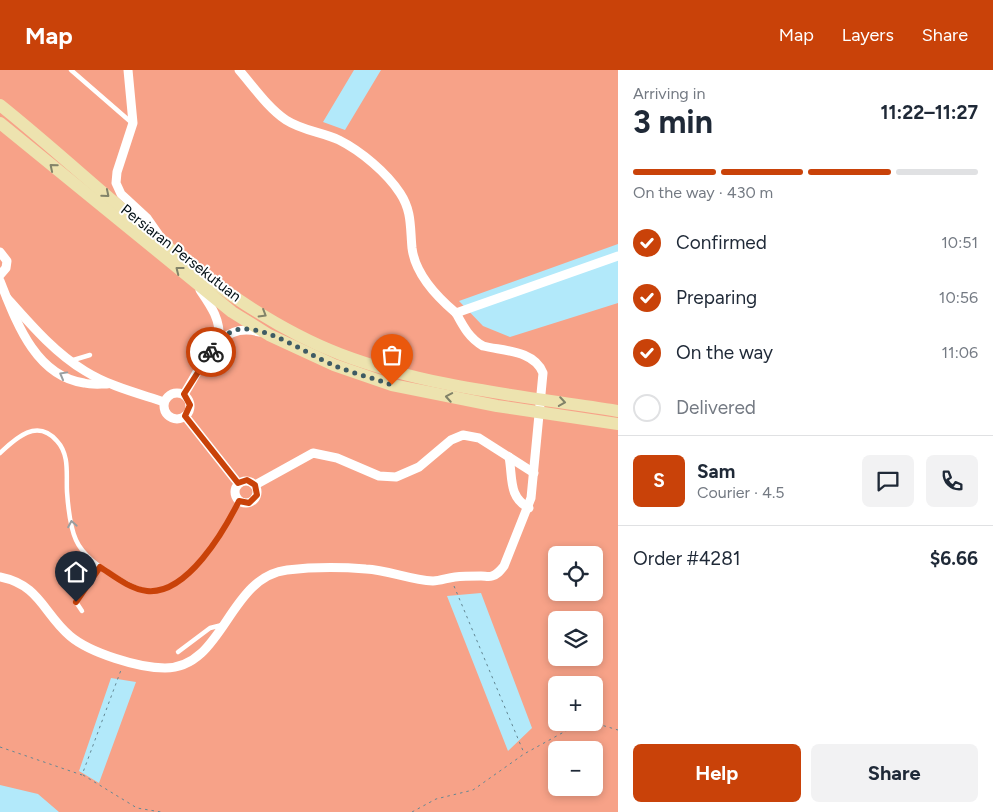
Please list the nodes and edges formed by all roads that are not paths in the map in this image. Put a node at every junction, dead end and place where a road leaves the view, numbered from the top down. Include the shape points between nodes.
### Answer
1 (71, 70) edge
2 (128, 70) edge
3 (239, 70) edge
4 (0, 105) edge
5 (0, 123) edge
6 (133, 124) junction
7 (163, 241) junction
8 (0, 252) edge
9 (618, 256) edge
10 (0, 275) edge
11 (0, 281) edge
12 (195, 283) junction
13 (7, 298) junction
14 (456, 313) junction
15 (269, 335) junction
16 (219, 340) junction
17 (90, 356) dead end
18 (70, 361) junction
19 (110, 384) junction
20 (184, 394) junction
21 (164, 402) junction
22 (618, 411) edge
23 (185, 416) junction
24 (618, 424) edge
25 (0, 453) edge
26 (509, 458) junction
27 (534, 473) junction
28 (238, 483) junction
29 (255, 485) junction
30 (239, 501) junction
31 (528, 508) junction
32 (100, 567) junction
33 (0, 577) edge
34 (82, 611) dead end
35 (224, 624) junction
36 (178, 652) dead end

1 - 6 lane
2 - 6 street
3 - 14 street via 278,114 302,129 339,140 379,170 400,192 411,220 412,250 416,262 442,301
4 -> 7 main road, Persiaran Persekutuan
12 -> 5 main road, Persiaran Persekutuan
6 - 7 street via 116,183 121,194 147,218
7 -> 22 main road, Persiaran Persekutuan via 240,300 302,337 340,354 434,382
8 - 10 street via 7,262
9 - 14 street
11 - 13 street
12 - 15 main road, Persiaran Persekutuan
12 - 16 street via 215,313
13 - 18 street
19 -> 13 street via 84,383 65,377 49,366 32,349
14 - 27 street via 465,330 482,346 522,354 541,368
15 - 16 street via 244,329 235,330
24 -> 15 main road, Persiaran Persekutuan via 497,406 392,385 334,365
16 - 20 street
17 - 18 lane
18 - 19 street
19 - 21 street
20 - 21 street via 172,393
20 - 23 street via 190,405
21 - 23 street via 165,413 170,417 180,419
23 - 28 street
32 -> 25 lane via 75,538 67,493 66,459 57,440 46,432 26,431
26 - 27 street
26 - 29 street via 479,438 463,434 419,467 396,477 379,476 337,458 312,453
26 - 31 street via 512,489 516,499
27 - 31 street
28 - 29 street via 247,480
28 - 30 street via 234,492
29 - 30 street via 257,495 254,500
30 - 32 lane via 201,560 170,586 149,591 139,589
31 - 35 street via 504,566 491,576 432,581 360,568 285,570 253,585
32 - 34 lane via 76,602
33 - 35 street via 23,584 32,591 64,630 83,646 125,660 165,668 180,664 202,651
35 - 36 lane via 210,628

